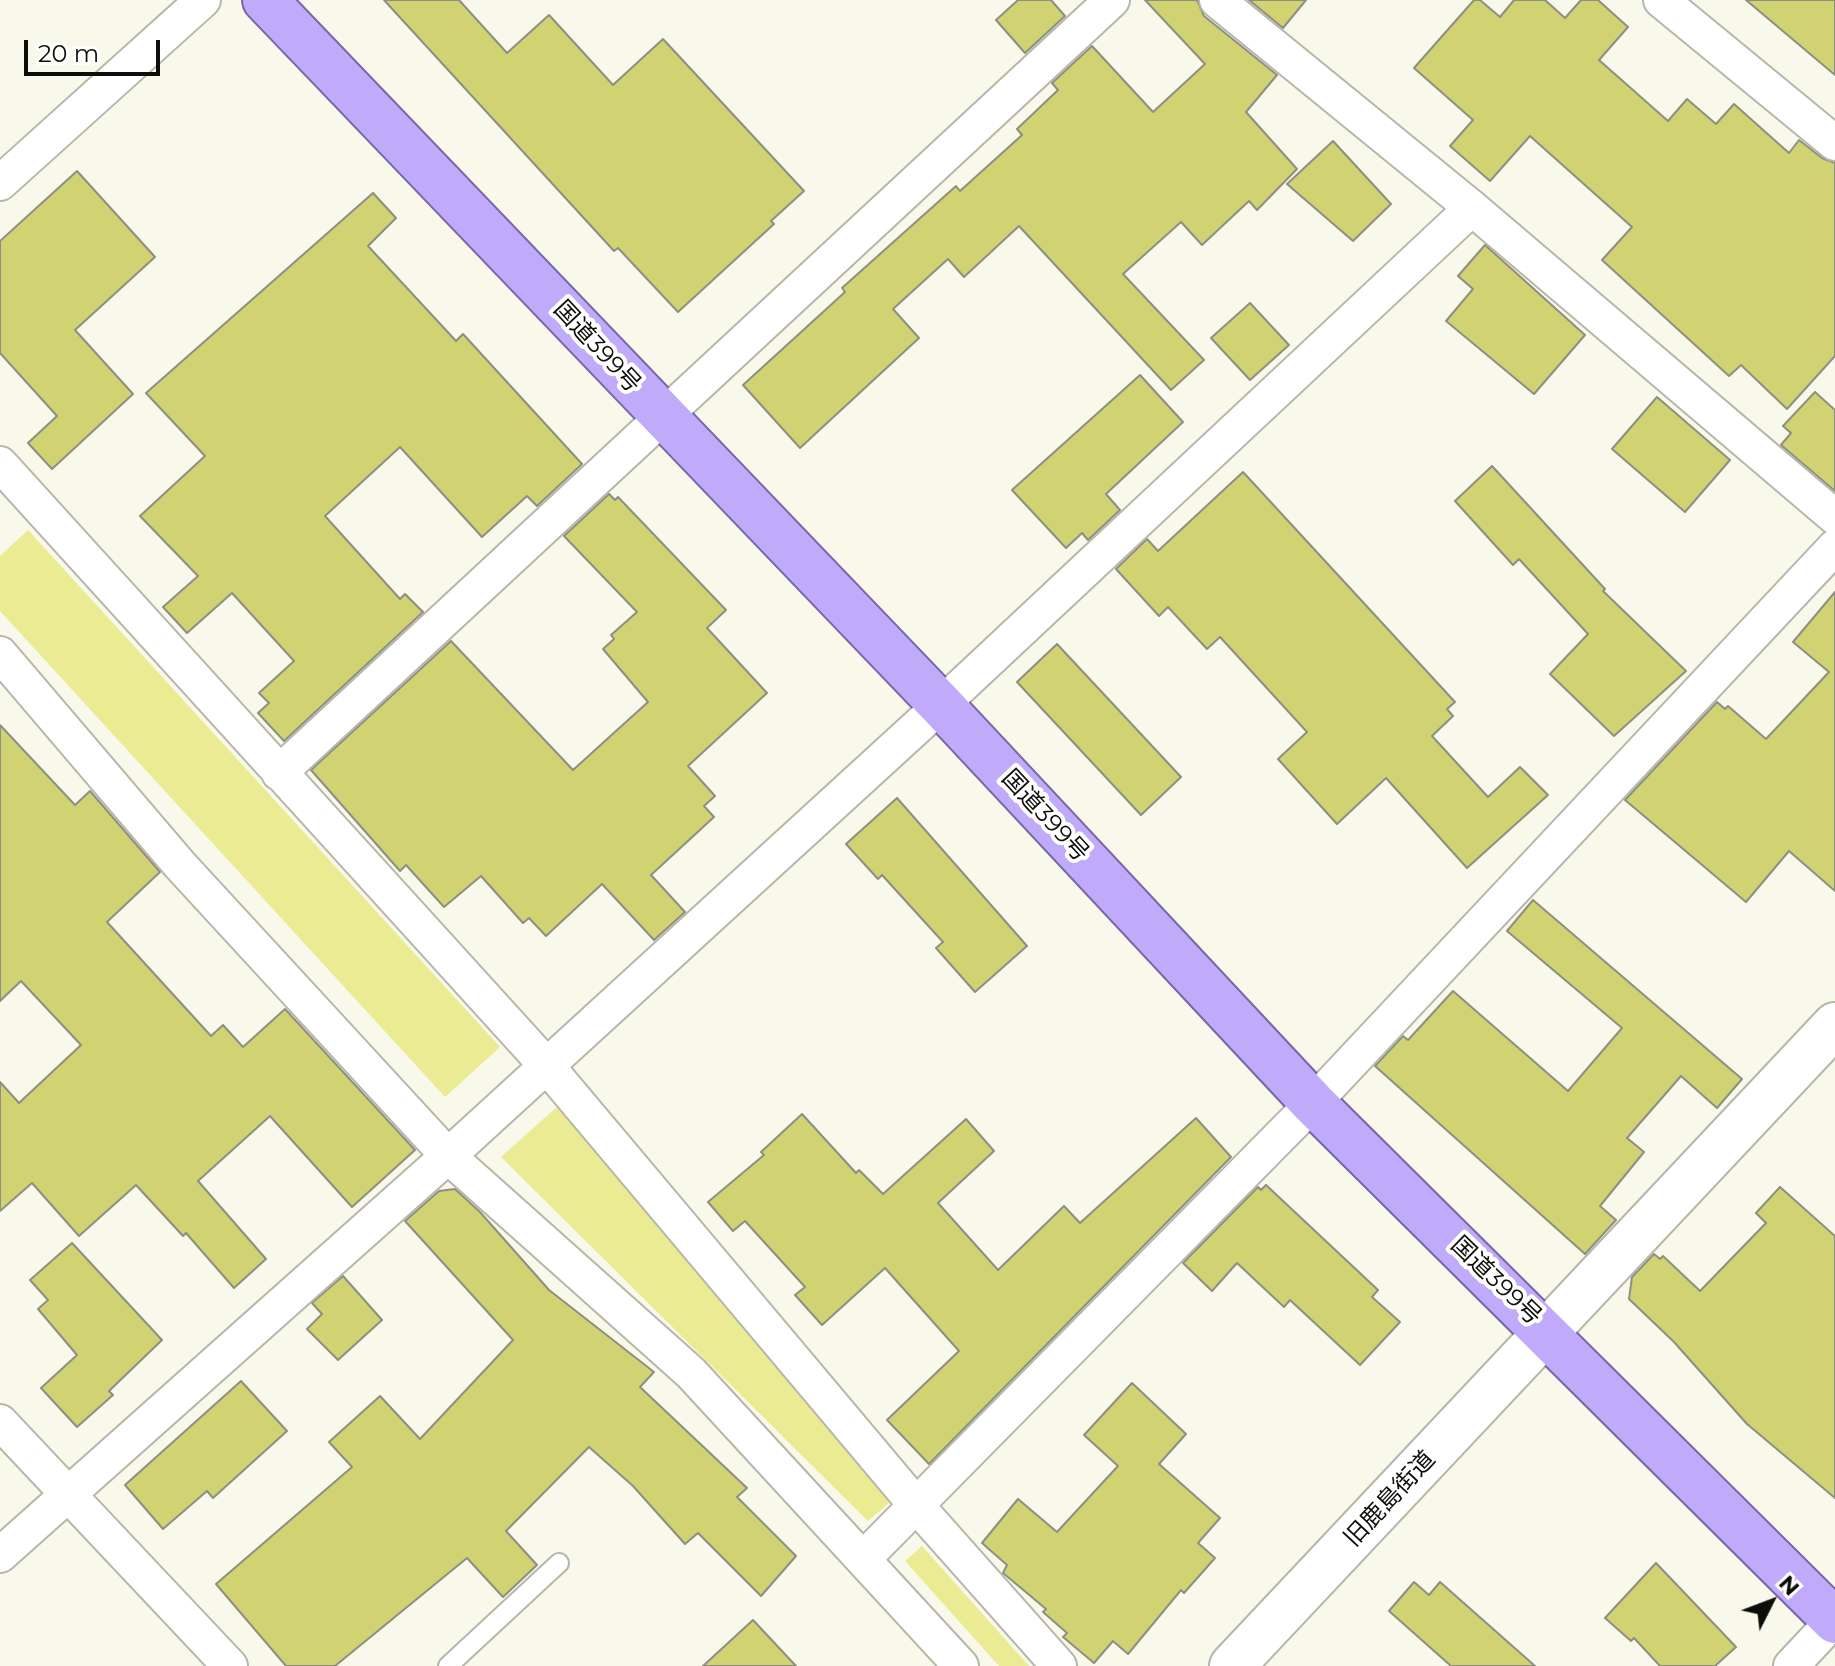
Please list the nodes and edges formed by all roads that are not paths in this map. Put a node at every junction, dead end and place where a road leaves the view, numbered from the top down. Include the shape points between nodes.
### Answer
1 (203, 0) edge
2 (265, 0) edge
3 (1112, 0) edge
4 (1217, 0) edge
5 (1661, 0) edge
6 (1835, 143) edge
7 (0, 183) edge
8 (1472, 208) junction
9 (662, 417) junction
10 (4, 477) edge
11 (1835, 517) edge
12 (1835, 547) edge
13 (0, 654) edge
14 (941, 705) junction
15 (279, 773) junction
16 (1835, 1025) edge
17 (546, 1065) junction
18 (1313, 1103) junction
19 (448, 1156) junction
20 (1548, 1332) junction
21 (0, 1422) edge
22 (67, 1494) junction
23 (916, 1505) junction
24 (0, 1555) edge
25 (863, 1559) junction
26 (559, 1563) dead end
27 (1835, 1620) edge
28 (230, 1666) edge
29 (448, 1666) edge
30 (961, 1666) edge
31 (1059, 1666) edge
32 (1232, 1666) edge
33 (1791, 1666) edge

1 - 7 street
2 - 9 highway, 国道399号
3 - 9 street
4 - 8 street
5 - 6 street
8 - 11 street
8 - 14 street
9 - 14 highway, 国道399号
9 - 15 street
10 - 15 street
12 - 18 street
13 - 19 street via 180,865
14 - 17 street
14 - 18 highway, 国道399号
15 - 17 street
16 - 20 street, 旧鹿島街道
17 - 19 street
17 - 23 street
18 - 20 highway, 国道399号
18 - 23 street
19 - 22 street
19 - 25 street via 691,1373
20 - 27 highway, 国道399号
20 - 32 street, 旧鹿島街道
21 - 22 street
22 - 24 street
22 - 28 street
23 - 25 street
23 - 31 street
25 - 30 street
26 - 29 lane
27 - 33 street

